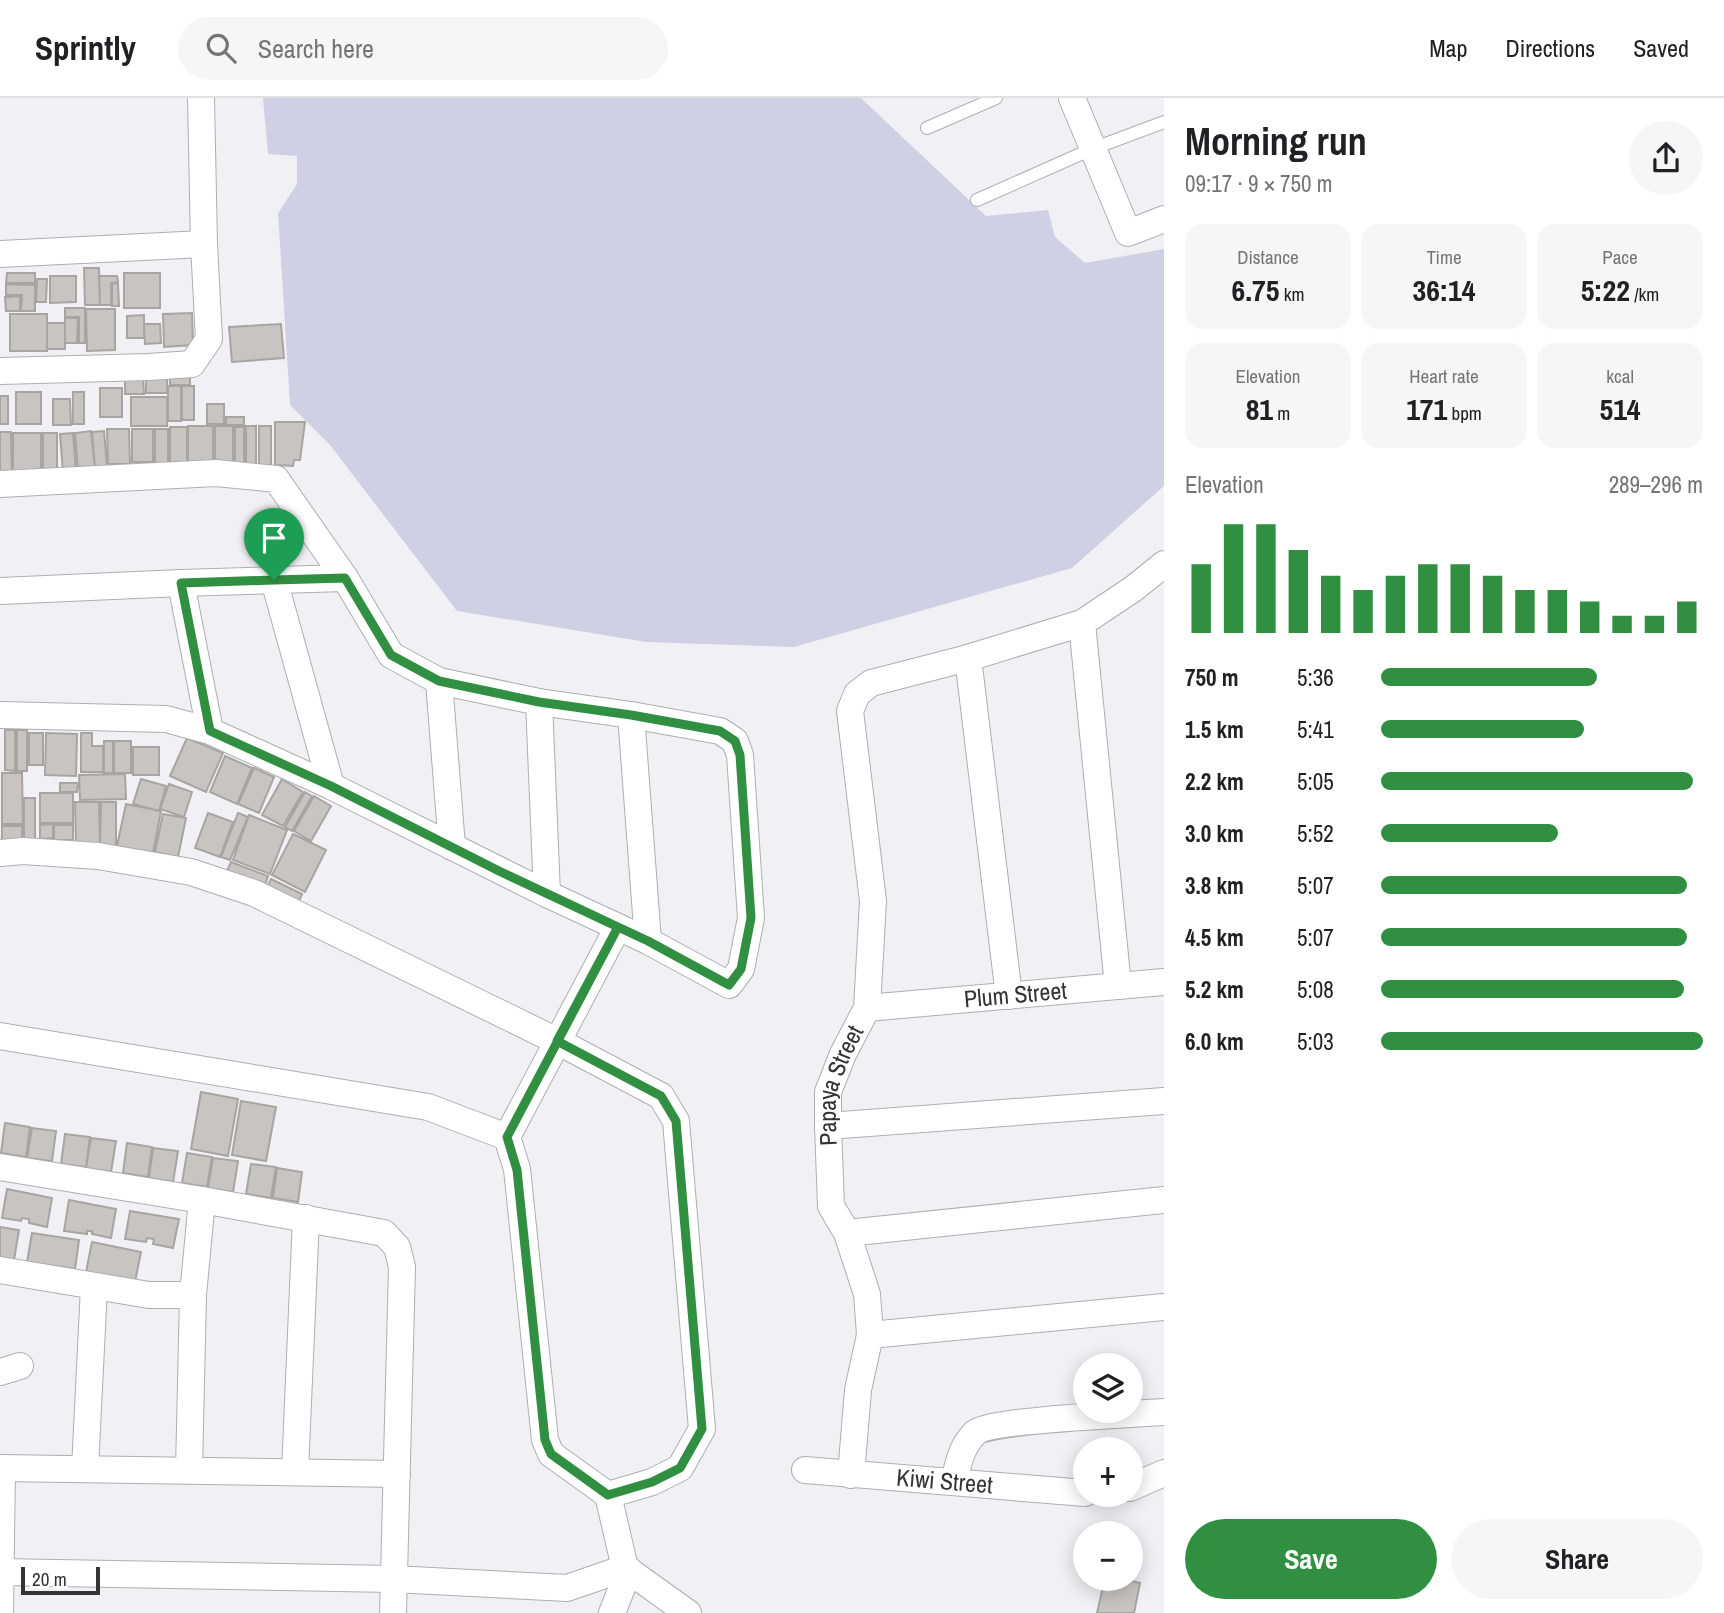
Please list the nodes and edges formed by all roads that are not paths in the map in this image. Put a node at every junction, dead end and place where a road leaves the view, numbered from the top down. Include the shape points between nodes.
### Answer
1 (201, 98) edge
2 (996, 98) edge
3 (1072, 98) edge
4 (1164, 122) edge
5 (927, 128) dead end
6 (1092, 149) junction
7 (977, 200) dead end
8 (1164, 219) edge
9 (204, 244) junction
10 (0, 254) edge
11 (0, 371) edge
12 (0, 484) edge
13 (1164, 564) edge
14 (345, 578) junction
15 (274, 580) junction
16 (181, 583) junction
17 (0, 591) edge
18 (1082, 623) junction
19 (968, 658) junction
20 (439, 681) junction
21 (539, 702) junction
22 (0, 715) edge
23 (631, 715) junction
24 (210, 731) junction
25 (331, 786) junction
26 (452, 847) junction
27 (0, 853) edge
28 (547, 894) junction
29 (618, 927) junction
30 (648, 941) junction
31 (1164, 982) edge
32 (1118, 986) junction
33 (1009, 996) junction
34 (867, 1008) junction
35 (0, 1036) edge
36 (557, 1041) junction
37 (1164, 1101) edge
38 (828, 1126) junction
39 (507, 1137) junction
40 (0, 1167) edge
41 (202, 1200) junction
42 (1164, 1200) edge
43 (306, 1218) junction
44 (847, 1233) junction
45 (0, 1270) edge
46 (94, 1287) junction
47 (193, 1295) junction
48 (1164, 1307) edge
49 (870, 1335) junction
50 (1164, 1412) edge
51 (1, 1468) edge
52 (85, 1469) junction
53 (189, 1470) junction
54 (804, 1470) dead end
55 (295, 1472) junction
56 (1164, 1473) edge
57 (397, 1474) junction
58 (851, 1475) junction
59 (954, 1482) junction
60 (1143, 1482) edge
61 (1073, 1492) edge
62 (608, 1495) junction
63 (627, 1569) junction
64 (0, 1573) edge
65 (393, 1579) junction
66 (0, 1613) edge
67 (393, 1613) edge
68 (612, 1613) edge
69 (688, 1613) edge

1 - 9 street
2 - 5 lane
3 - 6 street
4 - 6 lane
6 - 7 lane
6 - 8 street via 1128,233
9 - 10 street
9 - 11 street via 209,339 192,364
12 - 14 street via 216,472 276,479
13 - 18 street
14 - 15 street
14 - 20 street via 391,655
15 - 16 street
15 - 25 street
16 - 17 street
16 - 24 street
18 - 19 street
18 - 32 street
19 - 33 street
19 - 34 street, Papaya Street via 871,683 857,694 850,712 873,901
20 - 21 street
20 - 26 street
21 - 23 street
21 - 28 street
22 - 24 street via 166,719
23 - 30 street
23 - 30 street via 720,731 735,741 740,755 751,918 741,969 729,985
24 - 25 street
25 - 26 street
26 - 28 street
27 - 36 street via 98,856 191,872 254,893
28 - 29 street
29 - 30 street
29 - 36 street
31 - 32 street, Plum Street
32 - 33 street, Plum Street
33 - 34 street, Plum Street
34 - 38 street, Papaya Street via 828,1092
35 - 39 street via 428,1107
36 - 39 street
36 - 62 street via 661,1096 676,1121 702,1429 680,1468
37 - 38 street
38 - 44 street, Papaya Street via 831,1206
39 - 62 street via 517,1170 545,1440 551,1454
40 - 41 street
41 - 43 street
41 - 47 street
42 - 44 street
43 - 55 street
43 - 57 street via 384,1233 397,1247 402,1267
44 - 49 street, Papaya Street via 867,1294
45 - 46 street
46 - 47 street via 149,1295
46 - 52 street
47 - 53 street
48 - 49 street
49 - 58 street, Papaya Street via 858,1390
50 - 59 street via 1005,1424 977,1431 960,1454
51 - 52 street
51 - 64 street
52 - 53 street
53 - 55 street
54 - 58 street, Kiwi Street
55 - 57 street
56 - 60 street
57 - 65 street
58 - 59 street, Kiwi Street
59 - 61 street, Kiwi Street
62 - 63 street
63 - 65 street via 567,1588
63 - 68 street
63 - 69 street
64 - 65 street
64 - 66 street
65 - 67 street

